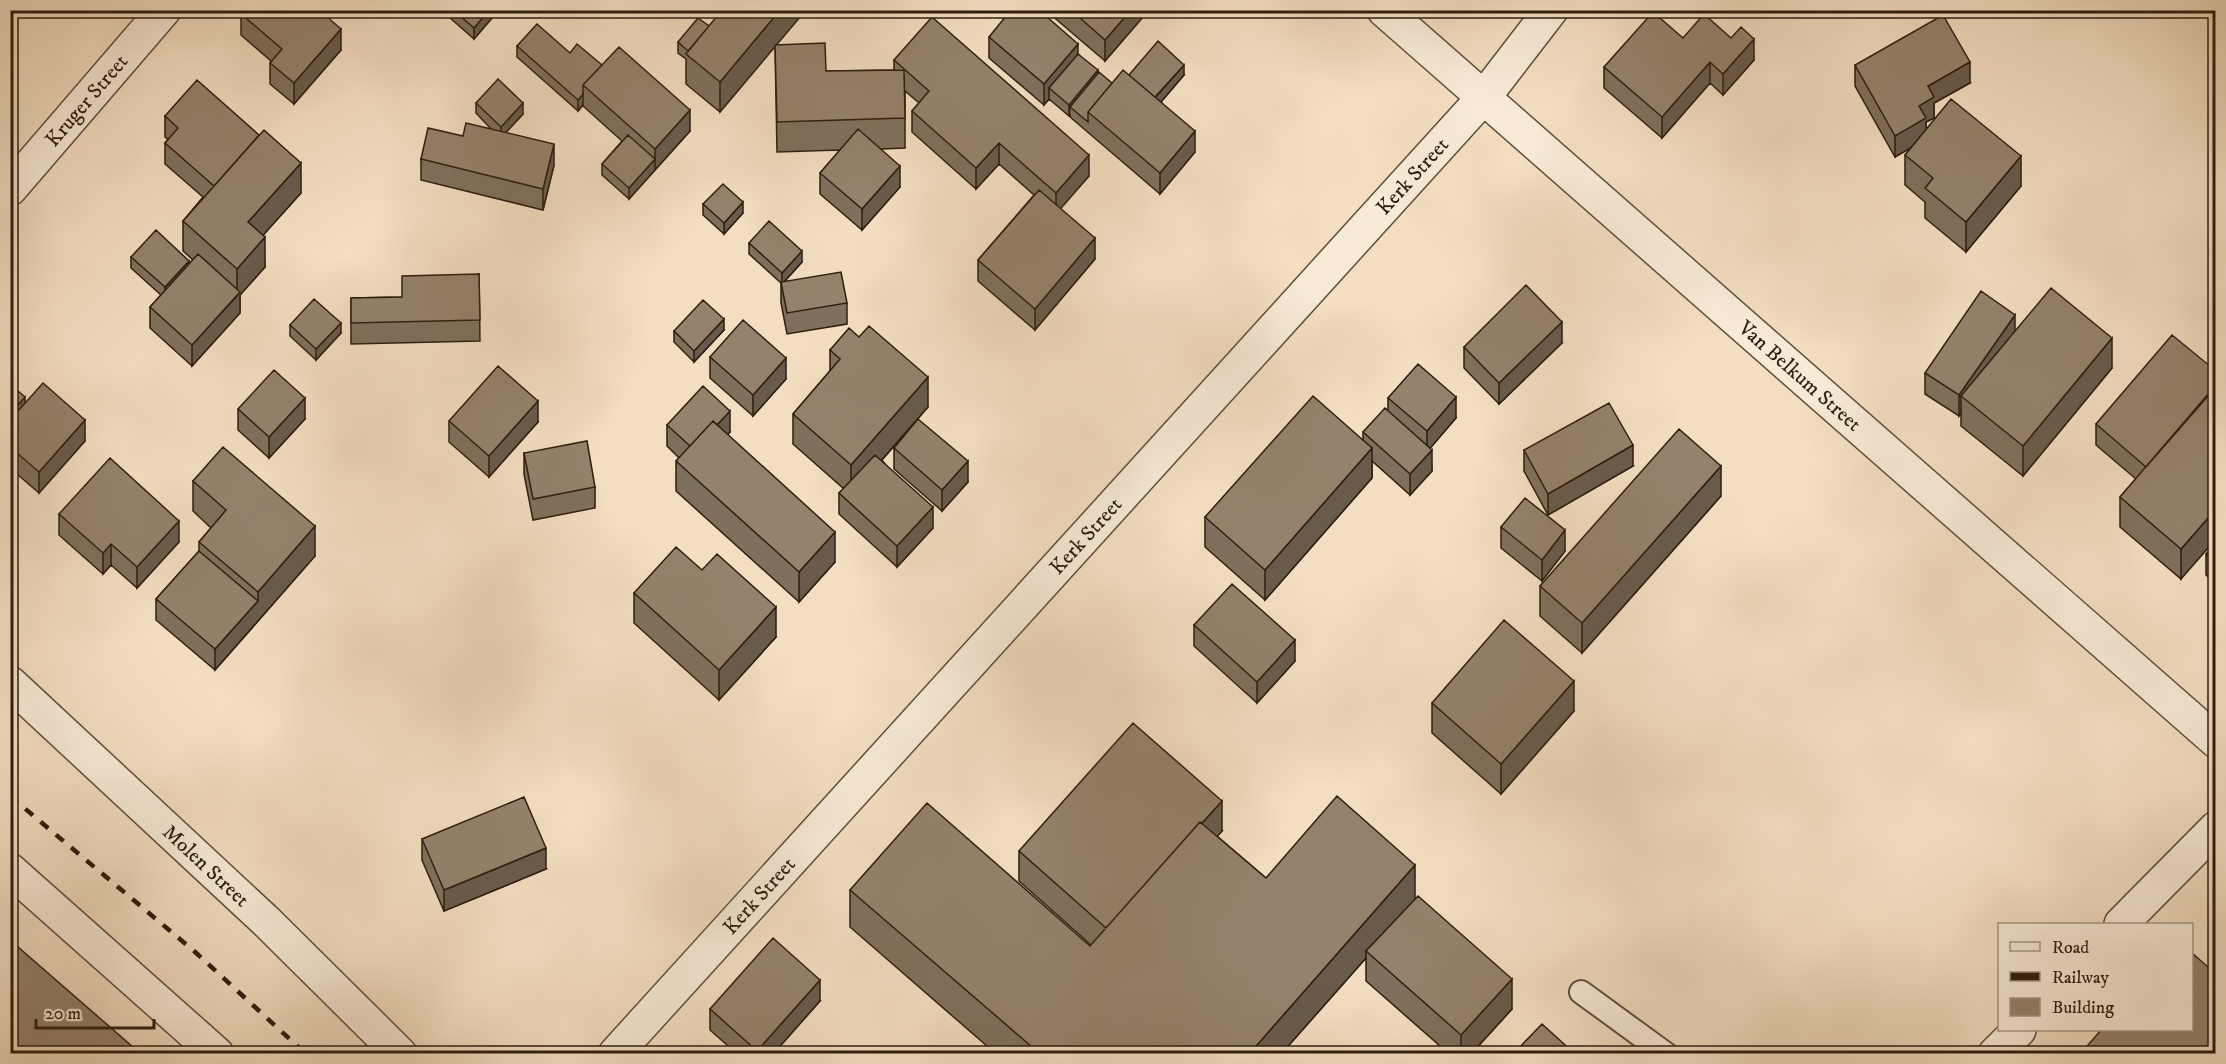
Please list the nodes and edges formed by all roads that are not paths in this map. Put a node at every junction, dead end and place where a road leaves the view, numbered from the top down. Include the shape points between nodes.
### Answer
1 (164, 10) edge
2 (1384, 10) edge
3 (1551, 10) edge
4 (1484, 97) junction
5 (10, 189) edge
6 (10, 683) edge
7 (2216, 741) edge
8 (2216, 828) edge
9 (10, 870) edge
10 (2122, 923) edge
11 (1581, 992) dead end
12 (2017, 1031) edge
13 (217, 1053) edge
14 (399, 1053) edge
15 (615, 1053) edge
16 (1666, 1053) edge
17 (1995, 1053) edge

1 - 5 street, Kruger Street
2 - 4 street, Van Belkum Street
3 - 4 street, Kerk Street
4 - 7 street, Van Belkum Street
4 - 15 street, Kerk Street
6 - 14 street, Molen Street via 267,922
8 - 10 street
9 - 13 street
11 - 16 lane
12 - 17 street

